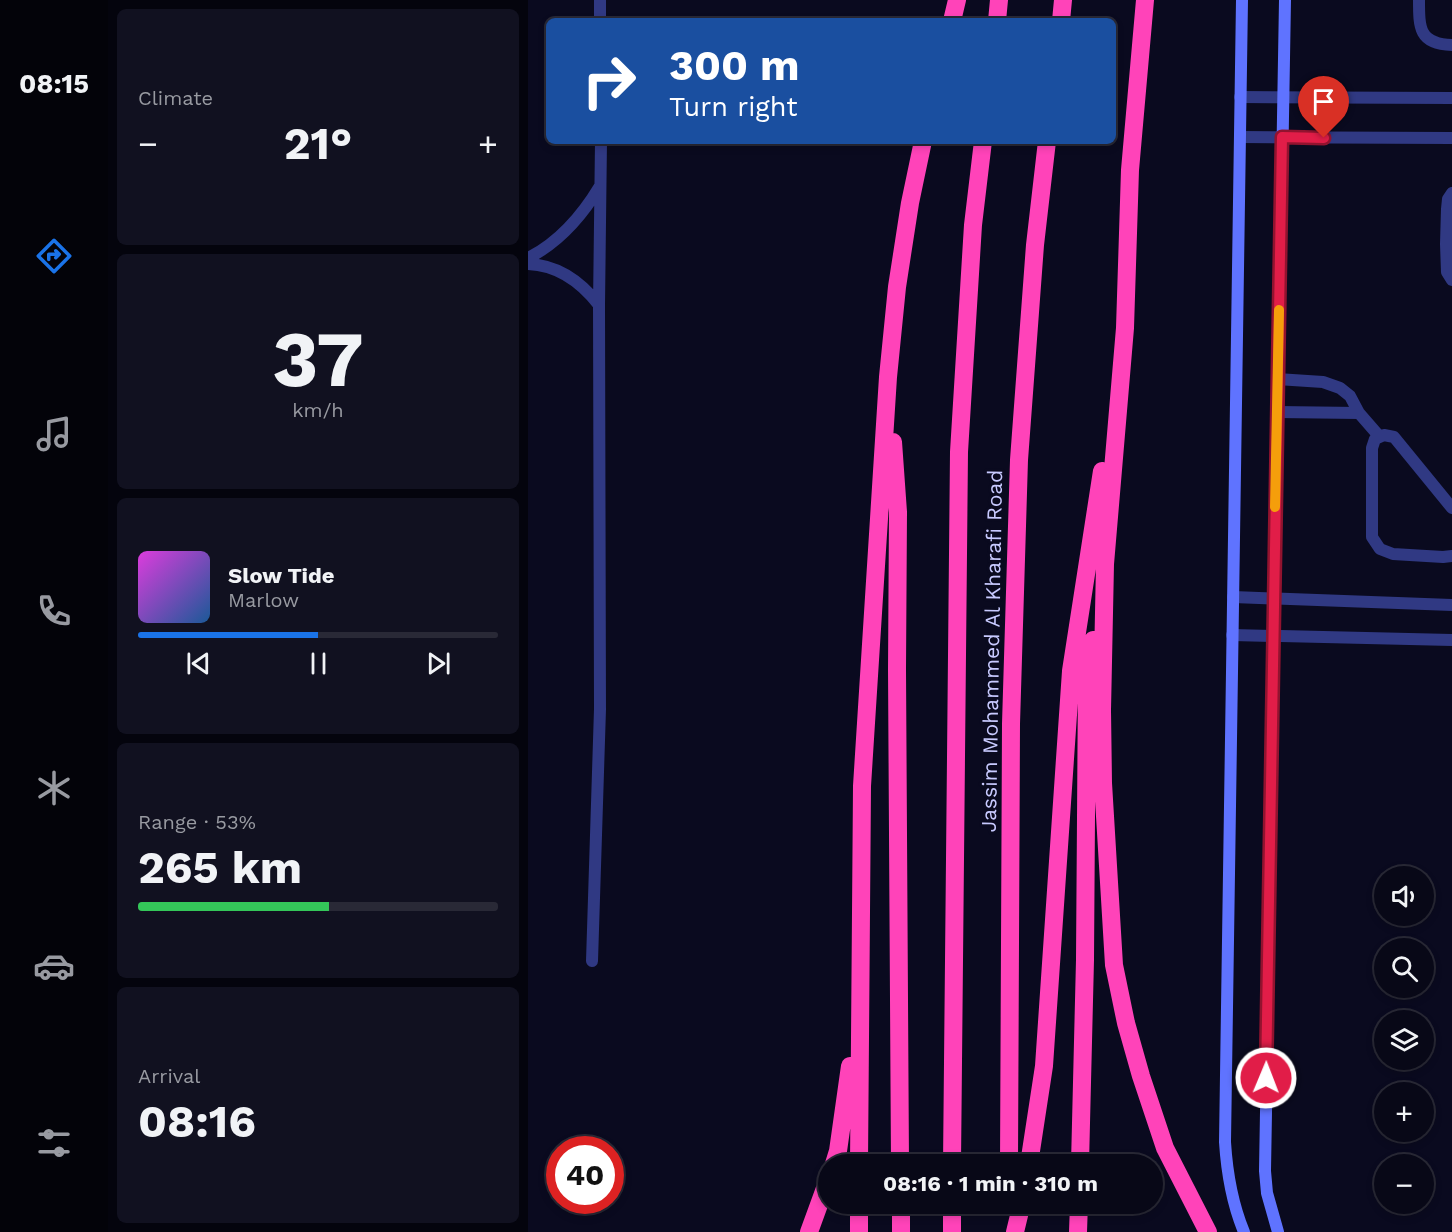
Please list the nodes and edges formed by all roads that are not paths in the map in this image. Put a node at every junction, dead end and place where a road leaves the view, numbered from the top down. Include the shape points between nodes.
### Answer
1 (600, 0) edge
2 (957, 0) edge
3 (999, 0) edge
4 (1063, 0) edge
5 (1145, 0) edge
6 (1242, 0) edge
7 (1285, 0) edge
8 (1419, 0) edge
9 (600, 18) edge
10 (953, 18) edge
11 (997, 18) edge
12 (1061, 18) edge
13 (1452, 45) edge
14 (1240, 97) junction
15 (1282, 97) junction
16 (1452, 98) edge
17 (1240, 137) junction
18 (1282, 137) junction
19 (1452, 138) edge
20 (601, 144) edge
21 (922, 144) edge
22 (983, 144) edge
23 (1047, 144) edge
24 (601, 185) junction
25 (1452, 193) edge
26 (1449, 244) edge
27 (528, 258) edge
28 (528, 264) edge
29 (1452, 280) edge
30 (599, 305) junction
31 (1125, 328) junction
32 (888, 377) junction
33 (1277, 379) junction
34 (1277, 412) junction
35 (1359, 413) junction
36 (1379, 436) junction
37 (1452, 508) edge
38 (1452, 555) edge
39 (1105, 564) junction
40 (1233, 597) junction
41 (1273, 598) junction
42 (1452, 605) edge
43 (1232, 635) junction
44 (1273, 636) junction
45 (1452, 640) edge
46 (592, 961) dead end
47 (860, 987) junction
48 (837, 1154) edge
49 (859, 1154) edge
50 (900, 1154) edge
51 (952, 1154) edge
52 (1009, 1154) edge
53 (1031, 1154) edge
54 (1080, 1154) edge
55 (818, 1207) edge
56 (859, 1214) edge
57 (901, 1214) edge
58 (952, 1214) edge
59 (1009, 1214) edge
60 (1019, 1214) edge
61 (1078, 1214) edge
62 (809, 1232) edge
63 (859, 1232) edge
64 (901, 1232) edge
65 (952, 1232) edge
66 (1009, 1232) edge
67 (1015, 1232) edge
68 (1078, 1232) edge
69 (1208, 1232) edge
70 (1244, 1232) edge
71 (1278, 1232) edge

1 - 9 lane
2 - 10 highway
3 - 11 highway
4 - 12 highway
5 - 31 highway via 1130,170
6 - 14 street
7 - 15 street
8 - 13 lane via 1422,34 1431,41
14 - 15 lane
14 - 17 street
15 - 16 lane
15 - 18 street
17 - 18 lane
17 - 40 street
18 - 19 lane
18 - 33 street
20 - 24 lane
21 - 32 highway via 897,287
22 - 51 highway, Jassim Mohammed Al Kharafi Road via 973,225 959,452
23 - 52 highway, Jassim Mohammed Al Kharafi Road via 1019,460 1011,724
24 - 27 lane via 573,224
24 - 30 lane
25 - 26 lane via 1446,209
26 - 29 lane via 1447,272
28 - 30 lane via 563,273
30 - 46 lane via 600,698
31 - 39 highway
31 - 53 highway via 1071,671 1044,1066
32 - 47 highway via 862,786
32 - 50 highway via 898,512
33 - 34 street
33 - 35 lane via 1335,385 1350,396
34 - 35 lane
34 - 41 street
35 - 36 lane
36 - 37 lane via 1389,435 1398,440
36 - 38 lane via 1372,448 1375,544 1393,554
39 - 54 highway via 1088,676
39 - 69 highway via 1102,751 1114,965 1126,1023 1162,1138
40 - 41 lane
40 - 43 street
41 - 42 lane
41 - 44 street
43 - 44 lane
43 - 70 street via 1225,1142 1231,1194
44 - 45 lane
44 - 71 street via 1264,1171
47 - 48 highway
47 - 49 highway
55 - 62 highway
56 - 63 highway
57 - 64 highway
58 - 65 highway
59 - 66 highway
60 - 67 highway
61 - 68 highway

